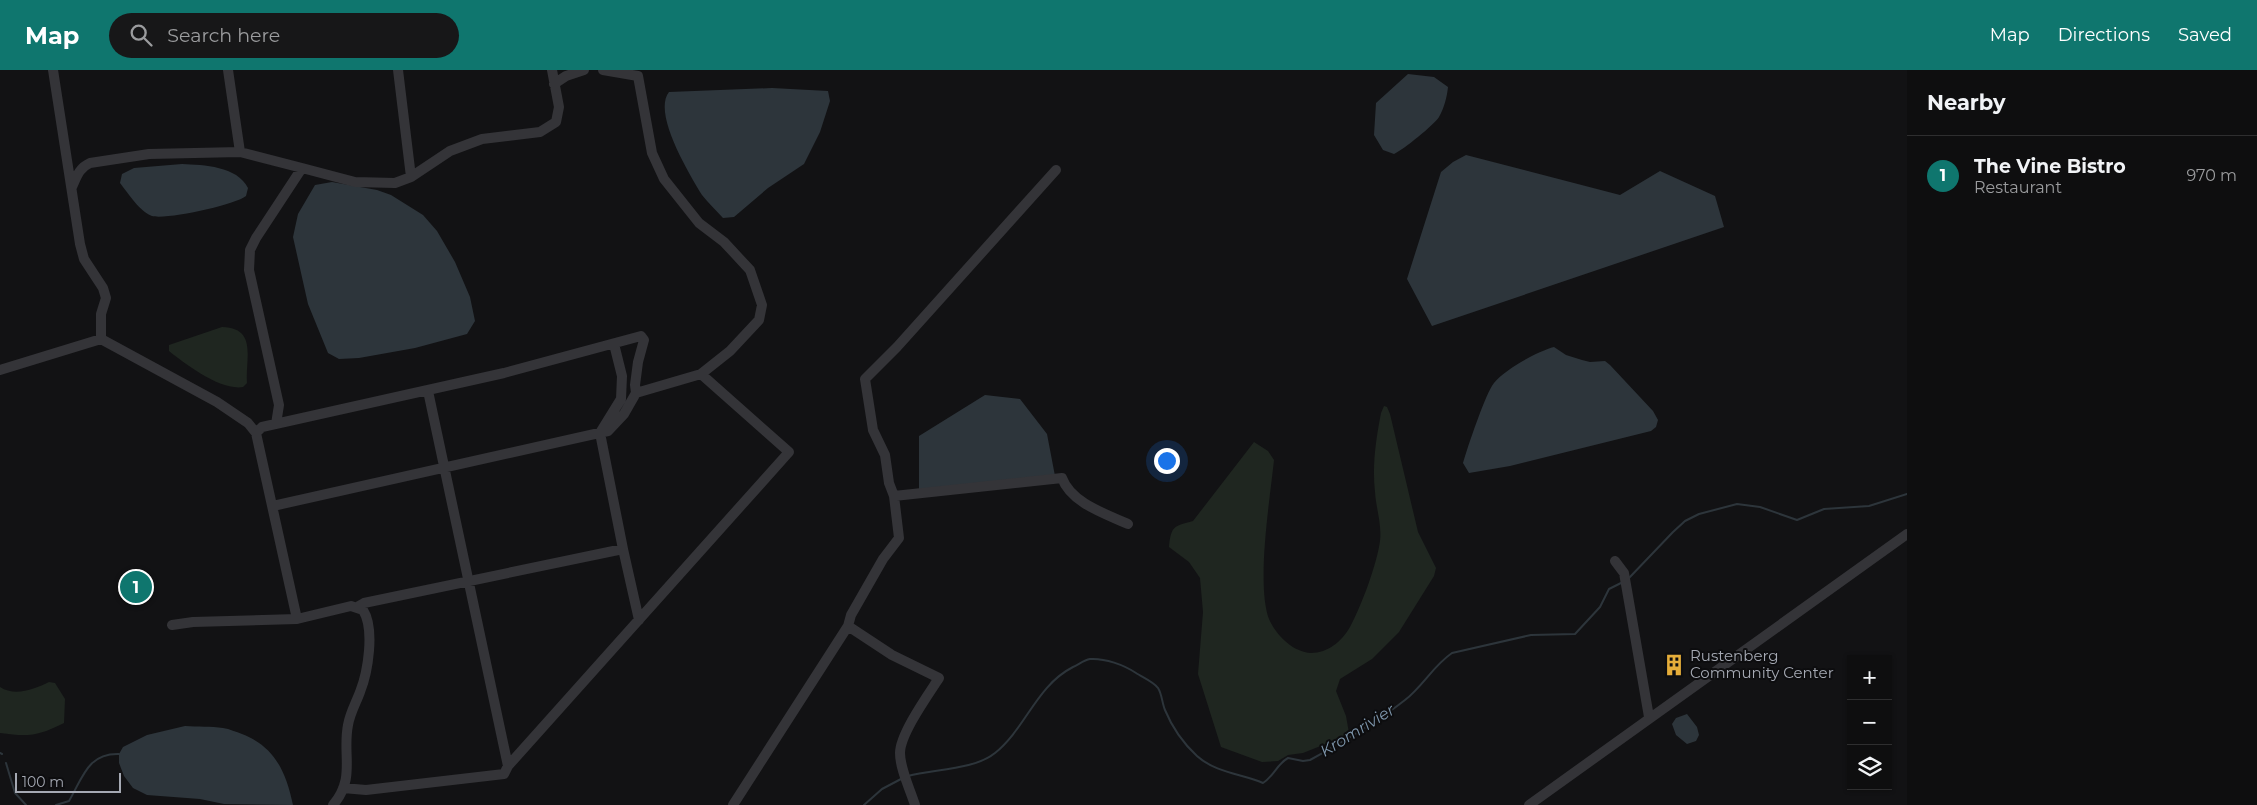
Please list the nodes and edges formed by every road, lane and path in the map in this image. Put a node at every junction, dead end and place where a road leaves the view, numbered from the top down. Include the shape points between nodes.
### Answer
1 (52, 70) edge
2 (228, 70) edge
3 (398, 70) edge
4 (552, 70) edge
5 (584, 70) edge
6 (604, 70) edge
7 (554, 84) junction
8 (240, 152) junction
9 (68, 163) junction
10 (84, 166) junction
11 (302, 168) junction
12 (1056, 170) dead end
13 (411, 176) junction
14 (72, 188) junction
15 (100, 339) junction
16 (614, 344) junction
17 (0, 370) edge
18 (701, 374) junction
19 (428, 391) junction
20 (636, 393) junction
21 (276, 424) junction
22 (256, 433) junction
23 (600, 433) junction
24 (445, 468) junction
25 (894, 496) junction
26 (273, 506) junction
27 (1128, 524) dead end
28 (1907, 534) edge
29 (623, 548) junction
30 (1615, 561) dead end
31 (468, 580) junction
32 (357, 607) junction
33 (297, 619) junction
34 (639, 620) junction
35 (172, 625) dead end
36 (848, 626) junction
37 (1649, 717) junction
38 (508, 766) junction
39 (343, 788) junction
40 (333, 805) edge
41 (733, 805) edge
42 (915, 805) edge
43 (1529, 805) edge

1 - 9 street
2 - 8 street
3 - 13 street
4 - 7 street
5 - 7 street
6 - 18 street via 638,76 652,153 664,179 699,223 724,242 750,270 762,305 759,320 730,351
7 - 13 street via 558,107 556,122 540,132 482,139 450,151
8 - 10 street via 149,154
8 - 11 street
9 - 10 street
9 - 14 street
10 - 14 street
11 - 13 street via 355,182 385,184
11 - 21 street via 256,238 249,259 279,404
12 - 25 street via 865,379 872,430 885,455
14 - 15 street via 84,259 106,298 101,314
15 - 17 street
15 - 22 street via 217,402 248,423
16 - 19 street
16 - 20 street via 641,336 644,340 638,362
16 - 23 street via 622,376 621,399
18 - 20 street
18 - 34 street via 789,452
19 - 21 street
19 - 24 street
20 - 23 street via 616,424
21 - 22 street via 262,427
22 - 26 street
23 - 24 street
23 - 29 street
24 - 26 street
24 - 31 street
25 - 27 street via 1062,478 1066,488 1098,512
25 - 36 street via 899,538 850,616
26 - 33 street
28 - 37 street
29 - 31 street
29 - 34 street
30 - 37 street via 1624,573
31 - 32 street
31 - 38 street
32 - 33 street
32 - 39 street via 366,616 369,643 364,677 348,723 348,770
33 - 35 street
34 - 38 street
36 - 41 street
36 - 42 street via 892,655 939,678 900,745
37 - 43 street
38 - 39 street via 504,774 366,790
39 - 40 street

